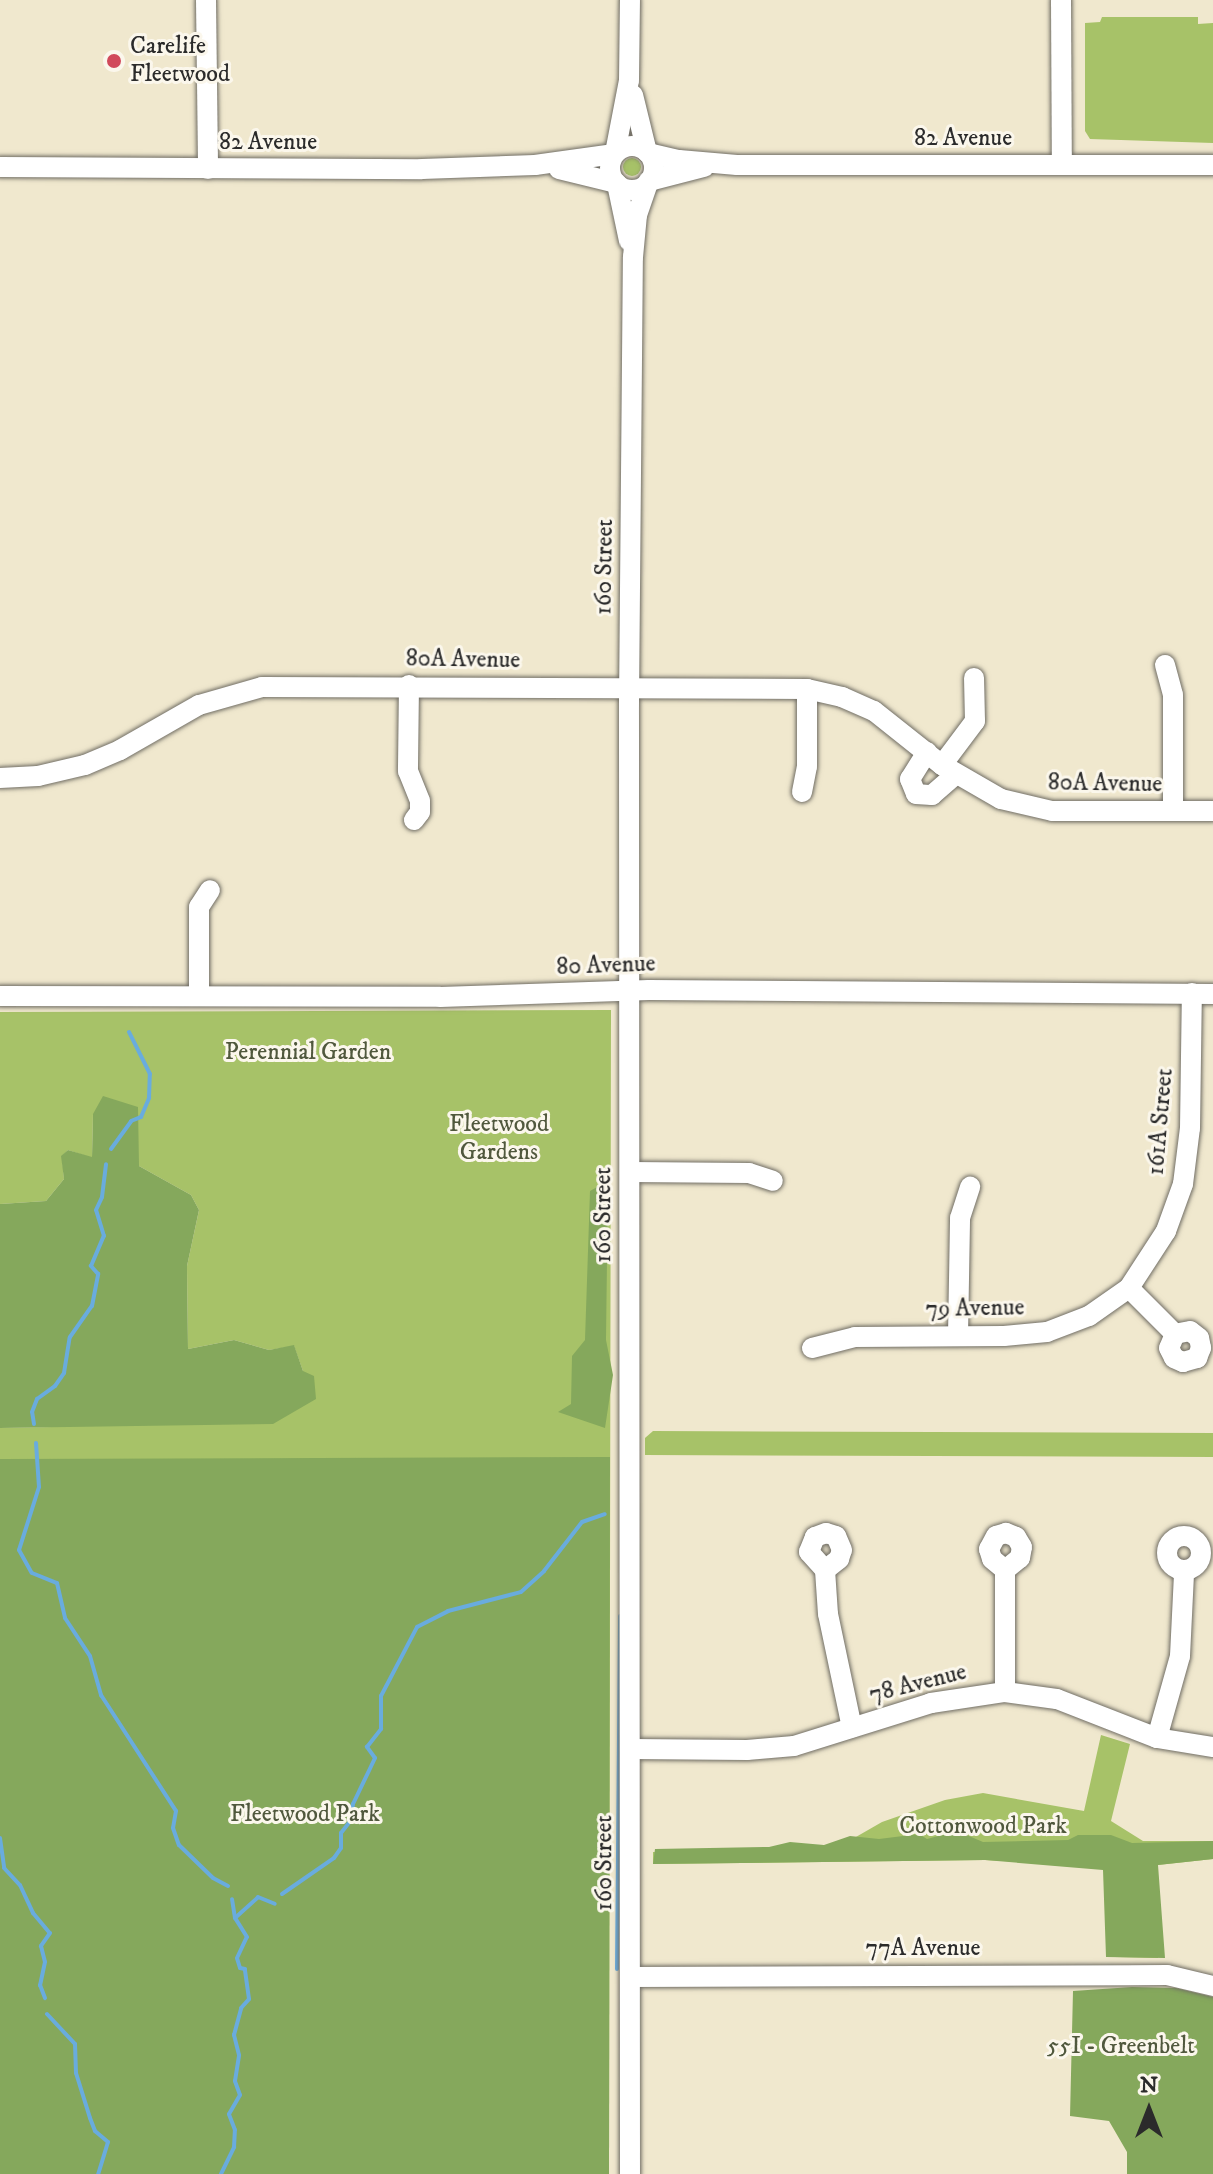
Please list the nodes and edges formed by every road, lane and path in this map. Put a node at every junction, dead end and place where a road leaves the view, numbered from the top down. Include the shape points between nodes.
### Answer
1 (206, 0) edge
2 (630, 0) edge
3 (1061, 0) edge
4 (629, 80) junction
5 (648, 152) junction
6 (615, 154) junction
7 (712, 164) junction
8 (1062, 164) junction
9 (535, 165) junction
10 (1213, 165) edge
11 (0, 167) edge
12 (208, 169) junction
13 (649, 181) junction
14 (617, 184) junction
15 (633, 257) junction
16 (1165, 665) dead end
17 (974, 678) dead end
18 (409, 685) junction
19 (629, 687) junction
20 (807, 689) junction
21 (942, 763) junction
22 (0, 778) edge
23 (802, 792) dead end
24 (1173, 811) junction
25 (1213, 811) edge
26 (414, 820) dead end
27 (210, 890) dead end
28 (631, 991) junction
29 (199, 994) junction
30 (1203, 994) edge
31 (0, 996) edge
32 (630, 1172) junction
33 (773, 1181) dead end
34 (970, 1187) dead end
35 (1129, 1288) junction
36 (1175, 1334) dead end
37 (958, 1336) junction
38 (812, 1348) dead end
39 (825, 1570) dead end
40 (1005, 1570) dead end
41 (1184, 1573) dead end
42 (1005, 1692) junction
43 (852, 1728) junction
44 (1157, 1738) junction
45 (1213, 1747) edge
46 (631, 1749) junction
47 (631, 1977) junction
48 (1213, 1986) edge
49 (630, 2174) edge

1 - 12 street
2 - 4 street
3 - 8 street
4 - 5 street
4 - 6 street
5 - 6 street via 634,146
5 - 7 street, 82 Avenue
5 - 13 street via 654,170
6 - 9 street, 82 Avenue
6 - 14 street via 610,166
7 - 8 street, 82 Avenue
7 - 13 street, 82 Avenue
8 - 10 street, 82 Avenue
9 - 12 street, 82 Avenue
9 - 14 street, 82 Avenue
11 - 12 street, 82 Avenue
13 - 14 street via 637,189
13 - 15 street, 160 Street via 637,215
14 - 15 street, 160 Street
15 - 19 street, 160 Street
16 - 24 street via 1173,695
17 - 21 street via 975,721
18 - 19 street, 80A Avenue
18 - 22 street, 80A Avenue via 247,689 199,705 85,765
18 - 26 street via 408,771 420,801
19 - 20 street, 80A Avenue
19 - 28 street, 160 Street
20 - 21 street, 80A Avenue via 859,703
20 - 23 street
21 - 24 street, 80A Avenue via 1001,799 1030,808
24 - 25 street, 80A Avenue
27 - 29 street via 199,907
28 - 29 street, 80 Avenue via 440,997
28 - 30 street, 80 Avenue
28 - 32 street, 160 Street
29 - 31 street, 80 Avenue
30 - 35 street, 161A Street via 1183,1184 1166,1231
32 - 33 street via 749,1173
32 - 46 street, 160 Street
34 - 37 street via 960,1218
35 - 36 street
35 - 37 street, 79 Avenue via 1089,1316 1047,1332
37 - 38 street, 79 Avenue via 855,1337
39 - 43 street via 828,1614
40 - 42 street
41 - 44 street via 1180,1656
42 - 43 street, 78 Avenue via 954,1697
42 - 44 street, 78 Avenue via 1078,1705
43 - 46 street, 78 Avenue via 775,1749
44 - 45 street, 78 Avenue
46 - 47 street, 160 Street
47 - 48 street, 77A Avenue via 1167,1975
47 - 49 street, 160 Street

